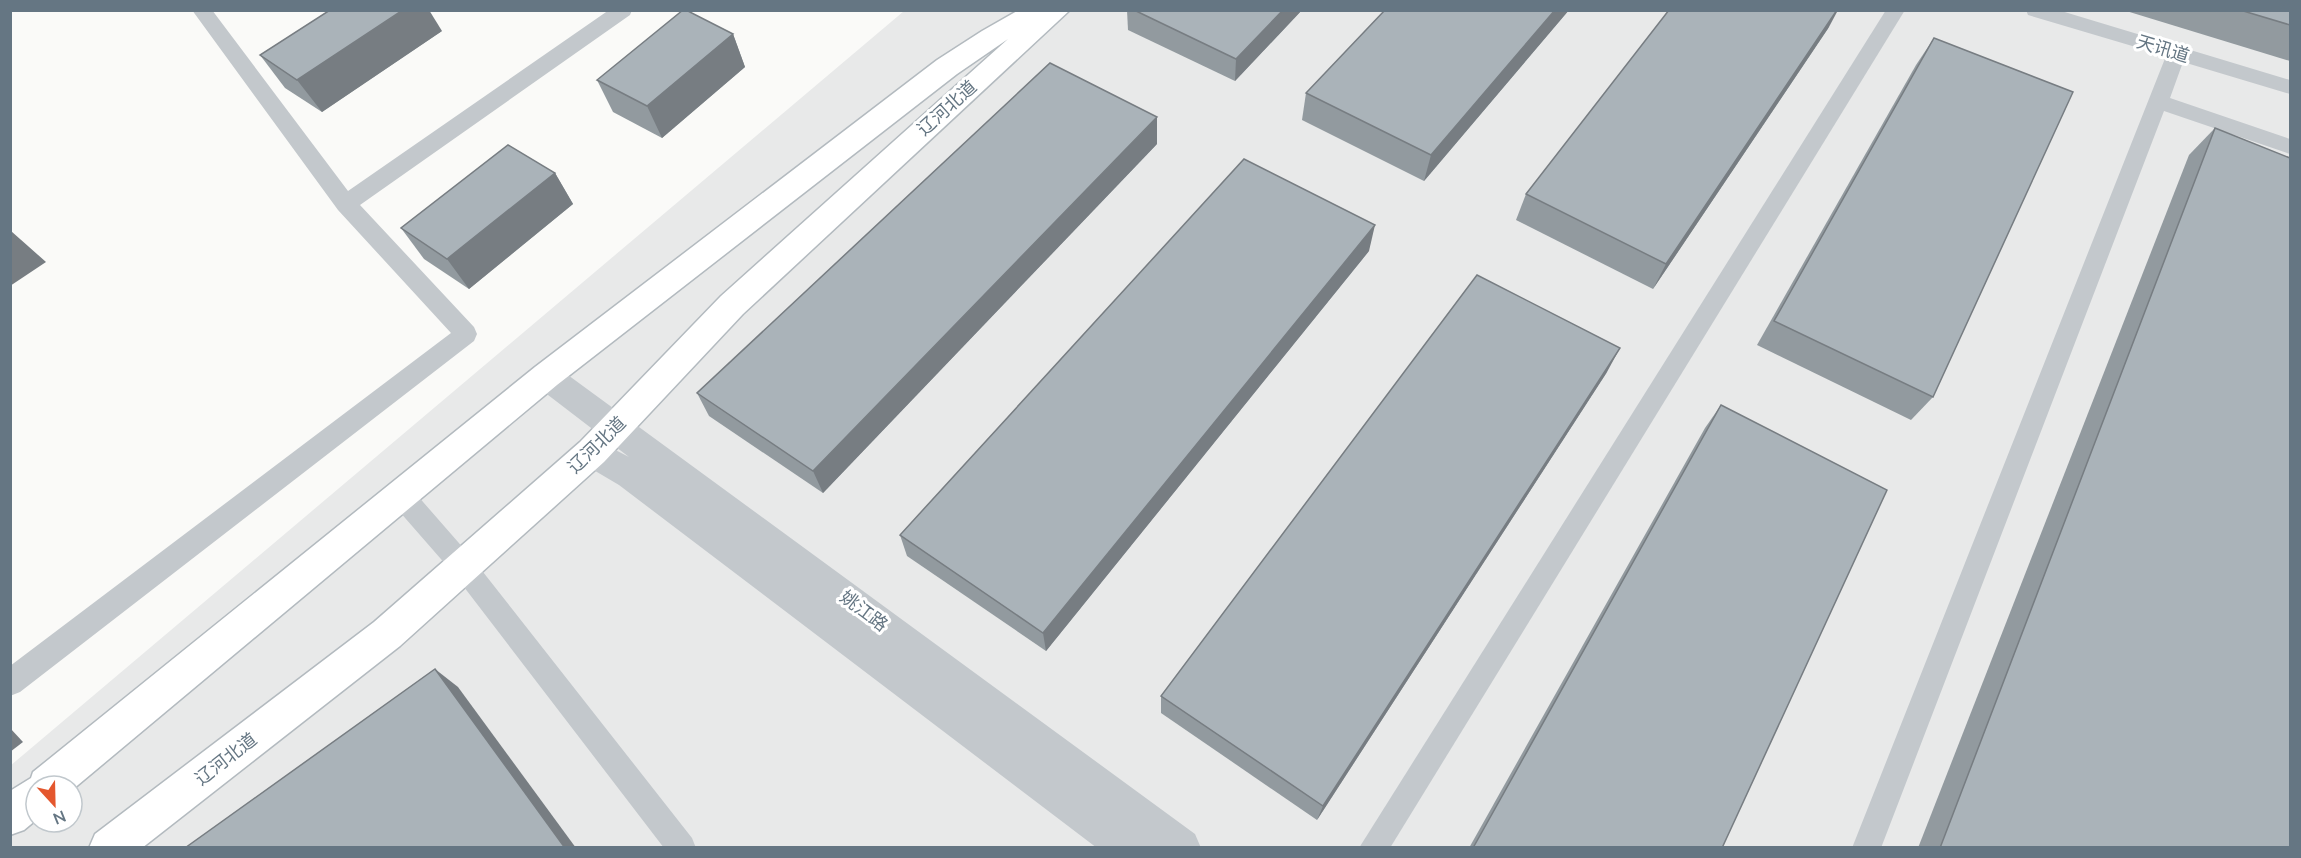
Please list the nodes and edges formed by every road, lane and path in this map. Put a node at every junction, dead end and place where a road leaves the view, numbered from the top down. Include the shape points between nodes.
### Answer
1 (201, 10) edge
2 (623, 10) edge
3 (1040, 10) edge
4 (1057, 10) edge
5 (1896, 10) edge
6 (2035, 10) edge
7 (2177, 53) junction
8 (2290, 87) edge
9 (2157, 101) junction
10 (2290, 147) edge
11 (346, 204) junction
12 (546, 375) junction
13 (604, 440) junction
14 (401, 495) junction
15 (463, 566) junction
16 (10, 683) edge
17 (62, 774) edge
18 (24, 805) edge
19 (10, 816) edge
20 (109, 848) edge
21 (682, 848) edge
22 (1130, 848) edge
23 (1181, 848) edge
24 (1373, 848) edge
25 (1866, 848) edge

1 - 11 lane
2 - 11 lane
3 - 12 street, 辽河北道 via 947,66
4 - 13 street, 辽河北道 via 732,305
5 - 24 lane
6 - 7 lane, 天讯道
7 - 8 lane, 天讯道
7 - 9 lane
9 - 10 lane
9 - 25 lane
11 - 16 lane via 466,334
12 - 13 street, 姚江路
12 - 14 street, 辽河北道
13 - 15 street, 辽河北道
13 - 22 street, 姚江路 via 640,482
13 - 23 street, 姚江路
14 - 15 lane
14 - 17 street, 辽河北道
15 - 20 street, 辽河北道 via 387,634
15 - 21 lane
18 - 19 street

